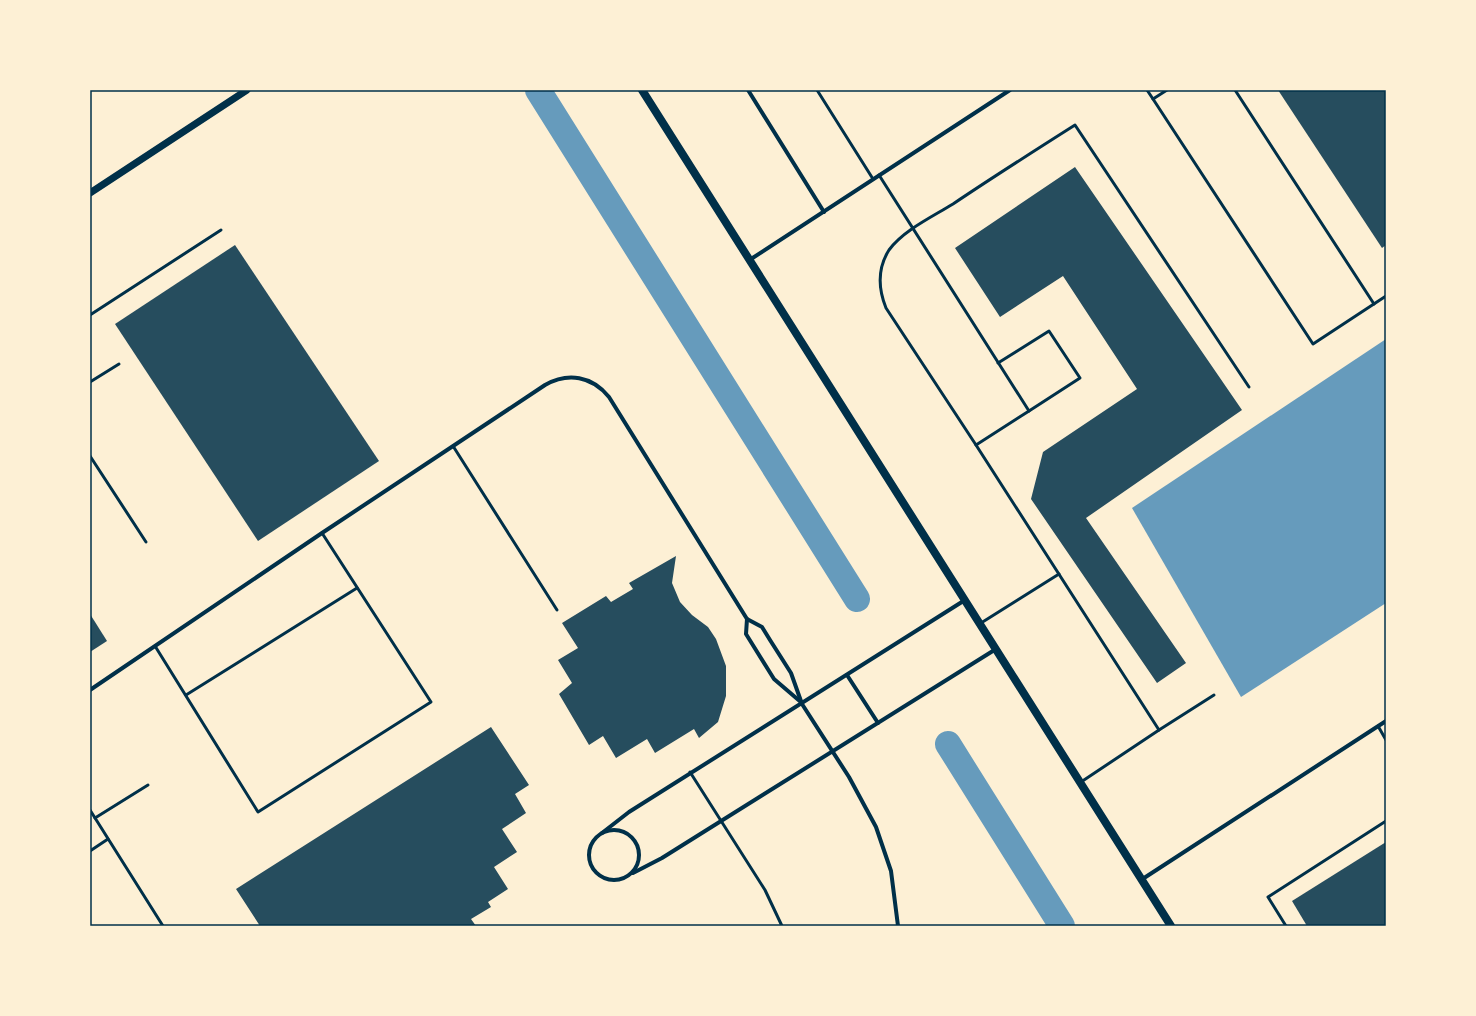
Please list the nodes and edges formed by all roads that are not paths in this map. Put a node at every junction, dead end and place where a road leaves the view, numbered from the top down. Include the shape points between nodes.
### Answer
1 (247, 90) edge
2 (642, 90) edge
3 (748, 90) edge
4 (817, 90) edge
5 (1010, 90) edge
6 (1147, 90) edge
7 (1167, 90) edge
8 (1235, 90) edge
9 (1153, 99) junction
10 (879, 175) junction
11 (873, 179) junction
12 (90, 193) edge
13 (824, 212) junction
14 (914, 229) junction
15 (221, 230) dead end
16 (751, 259) junction
17 (1386, 296) edge
18 (1374, 304) junction
19 (90, 315) edge
20 (998, 363) junction
21 (119, 364) dead end
22 (90, 382) edge
23 (1249, 387) dead end
24 (1029, 411) junction
25 (976, 445) junction
26 (453, 446) junction
27 (90, 456) edge
28 (322, 533) junction
29 (146, 542) dead end
30 (1059, 574) junction
31 (357, 588) junction
32 (965, 600) junction
33 (557, 610) dead end
34 (747, 619) junction
35 (980, 624) junction
36 (155, 646) junction
37 (996, 649) junction
38 (847, 675) junction
39 (90, 690) edge
40 (1214, 694) dead end
41 (186, 695) junction
42 (802, 704) junction
43 (1386, 721) edge
44 (878, 723) junction
45 (1378, 726) junction
46 (1160, 730) junction
47 (1386, 740) edge
48 (832, 752) junction
49 (690, 772) junction
50 (1080, 783) junction
51 (148, 785) dead end
52 (90, 810) edge
53 (95, 818) junction
54 (1386, 821) edge
55 (721, 822) junction
56 (602, 833) junction
57 (108, 839) junction
58 (90, 851) edge
59 (633, 873) junction
60 (1141, 880) junction
61 (163, 926) edge
62 (782, 926) edge
63 (898, 926) edge
64 (1171, 926) edge
65 (1286, 926) edge

1 - 12 street
2 - 16 main road
3 - 13 street
4 - 11 lane
5 - 10 street
6 - 9 lane
7 - 9 lane
8 - 18 lane
9 - 18 lane via 1313,344
10 - 11 street
10 - 14 lane
11 - 13 street
13 - 16 street
14 - 20 lane
14 - 23 lane via 1075,124
14 - 25 lane via 890,250 882,263 879,278 880,294 886,308
15 - 19 lane
16 - 32 main road
17 - 18 lane
20 - 24 lane
20 - 24 lane via 1049,331 1080,378
21 - 22 lane
24 - 25 lane
25 - 30 lane
26 - 28 street
26 - 33 lane
26 - 34 street via 551,381 575,377 596,384 609,397
27 - 29 lane
28 - 31 lane
28 - 36 street
30 - 35 lane
30 - 46 lane
31 - 41 lane
31 - 41 lane via 432,702 258,812
32 - 35 main road
32 - 38 street
34 - 42 street via 762,627 790,673
34 - 42 street via 746,634 774,680
35 - 37 main road
36 - 39 street
36 - 41 lane
37 - 44 street
37 - 50 main road
38 - 42 street
38 - 44 street
40 - 46 lane
42 - 48 street
42 - 49 street
43 - 45 street
44 - 48 street
45 - 47 lane
45 - 60 street
46 - 50 lane
48 - 55 street
48 - 63 street via 863,802 885,849 895,893
49 - 55 lane
49 - 56 street
50 - 60 main road
51 - 53 lane
52 - 53 lane
53 - 57 lane
54 - 65 lane via 1268,896
55 - 59 street
55 - 62 lane via 765,890
56 - 59 street via 617,830 625,832 637,843 640,859
56 - 59 street via 590,846 590,863 594,871 601,877 617,881
57 - 58 lane
57 - 61 lane
60 - 64 main road

